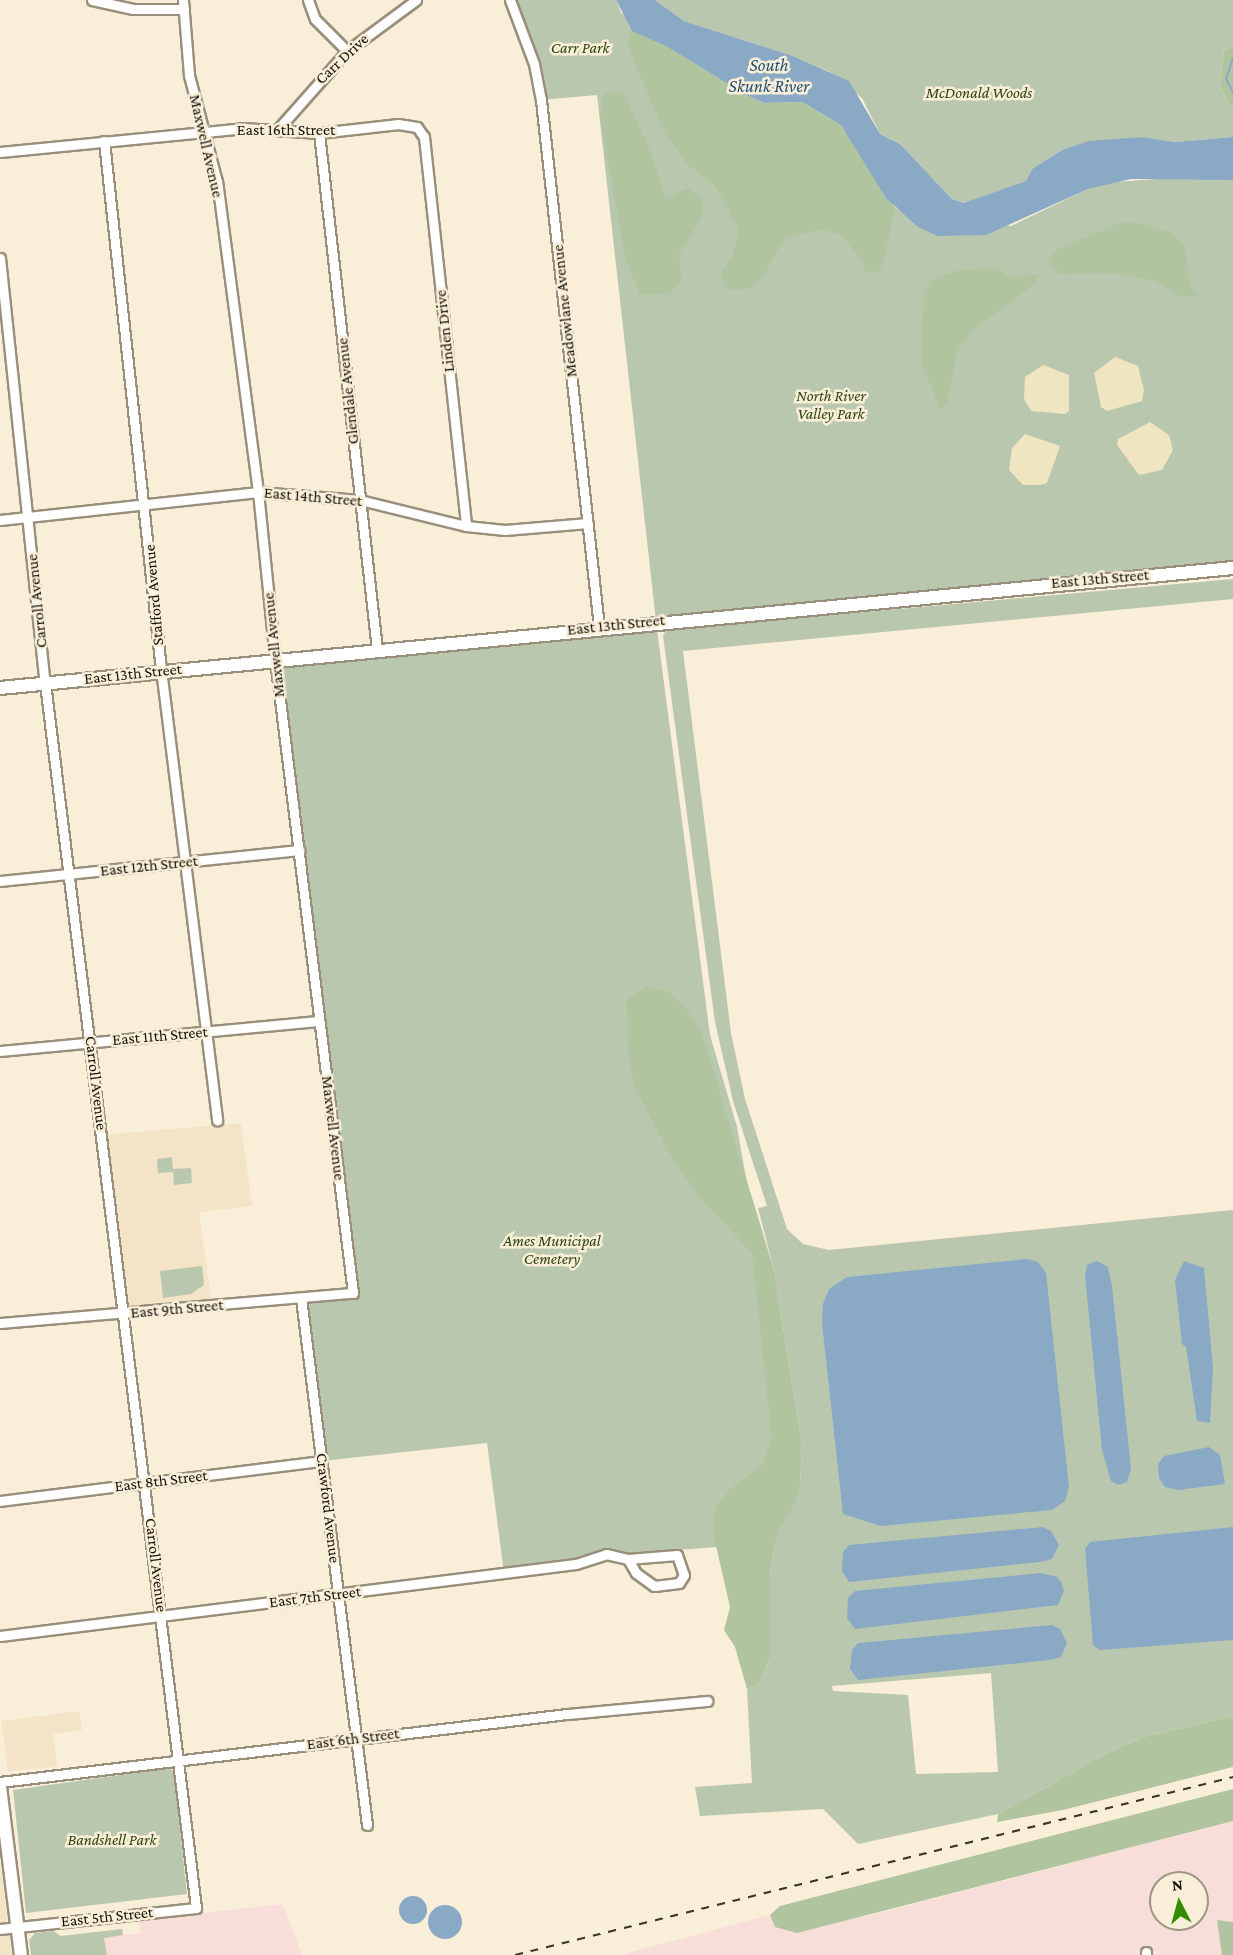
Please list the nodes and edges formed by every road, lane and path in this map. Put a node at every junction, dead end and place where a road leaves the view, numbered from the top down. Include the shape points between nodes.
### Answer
1 (92, 0) edge
2 (309, 0) edge
3 (416, 0) edge
4 (510, 0) edge
5 (183, 4) edge
6 (347, 51) junction
7 (278, 129) junction
8 (204, 132) junction
9 (319, 133) junction
10 (424, 137) joint
11 (104, 141) junction
12 (0, 152) edge
13 (0, 258) edge
14 (258, 492) junction
15 (360, 500) junction
16 (146, 504) junction
17 (28, 517) junction
18 (0, 520) edge
19 (588, 523) junction
20 (466, 526) junction
21 (1233, 568) edge
22 (599, 627) junction
23 (377, 649) junction
24 (275, 659) junction
25 (162, 671) junction
26 (45, 683) junction
27 (0, 688) edge
28 (299, 850) junction
29 (187, 862) junction
30 (70, 874) junction
31 (0, 881) edge
32 (319, 1021) junction
33 (207, 1031) junction
34 (91, 1042) junction
35 (0, 1051) edge
36 (217, 1120) dead end
37 (353, 1293) joint
38 (301, 1298) junction
39 (124, 1314) junction
40 (0, 1323) edge
41 (322, 1461) junction
42 (146, 1483) junction
43 (0, 1501) edge
44 (628, 1559) junction
45 (338, 1594) junction
46 (163, 1616) junction
47 (0, 1636) edge
48 (707, 1701) dead end
49 (357, 1738) junction
50 (178, 1759) junction
51 (0, 1782) edge
52 (0, 1787) edge
53 (368, 1825) dead end
54 (196, 1908) joint
55 (17, 1927) junction
56 (0, 1929) edge
57 (21, 1955) edge

1 - 5 street via 133,9
2 - 6 street via 315,19
3 - 6 street, Carr Drive
4 - 19 street, Meadowlane Avenue via 534,64 541,100
5 - 8 street, Maxwell Avenue via 189,75
6 - 7 street, Carr Drive
7 - 8 street, East 16th Street
7 - 9 street, East 16th Street
8 - 11 street, East 16th Street
8 - 14 street, Maxwell Avenue via 217,182
9 - 10 street, East 16th Street via 408,125 417,127
9 - 15 street, Glendale Avenue
10 - 20 street, Linden Drive
11 - 12 street, East 16th Street
11 - 16 street, Stafford Avenue
13 - 17 street, Carroll Avenue
14 - 15 street, East 14th Street
14 - 16 street, East 14th Street
14 - 24 street, Maxwell Avenue
15 - 20 street, East 14th Street
15 - 23 street, Glendale Avenue
16 - 17 street, East 14th Street
16 - 25 street, Stafford Avenue
17 - 18 street, East 14th Street
17 - 26 street, Carroll Avenue
19 - 20 street, East 14th Street via 505,530
19 - 22 street, Meadowlane Avenue
21 - 22 main road, East 13th Street
22 - 23 main road, East 13th Street
23 - 24 main road, East 13th Street
24 - 25 main road, East 13th Street
24 - 28 street, Maxwell Avenue
25 - 26 main road, East 13th Street
25 - 29 street, Stafford Avenue
26 - 27 main road, East 13th Street
26 - 30 street, Carroll Avenue
28 - 29 street, East 12th Street
28 - 32 street, Maxwell Avenue
29 - 30 street, East 12th Street
29 - 33 street, Stafford Avenue
30 - 31 street, East 12th Street
30 - 34 street, Carroll Avenue
32 - 33 street, East 11th Street
32 - 37 street, Maxwell Avenue
33 - 34 street, East 11th Street
33 - 36 street, Stafford Avenue
34 - 35 street, East 11th Street
34 - 39 street, Carroll Avenue
37 - 38 street, East 9th Street
38 - 39 street, East 9th Street
38 - 41 street, Crawford Avenue
39 - 40 street, East 9th Street
39 - 42 street, Carroll Avenue
41 - 42 street, East 8th Street
41 - 45 street, Crawford Avenue
42 - 43 street, East 8th Street
42 - 46 street, Carroll Avenue
44 - 44 street, East 7th Street via 677,1555 684,1575 679,1583 654,1586 636,1573
44 - 45 street, East 7th Street via 606,1554 576,1564
45 - 46 street, East 7th Street
45 - 49 street, Crawford Avenue
46 - 47 street, East 7th Street
46 - 50 street, Carroll Avenue
48 - 49 street, East 6th Street
49 - 50 street, East 6th Street
49 - 53 street, Crawford Avenue
50 - 51 street, East 6th Street
50 - 54 street, Carroll Avenue
52 - 55 main road
54 - 55 street, East 5th Street
55 - 56 street, East 5th Street
55 - 57 main road

